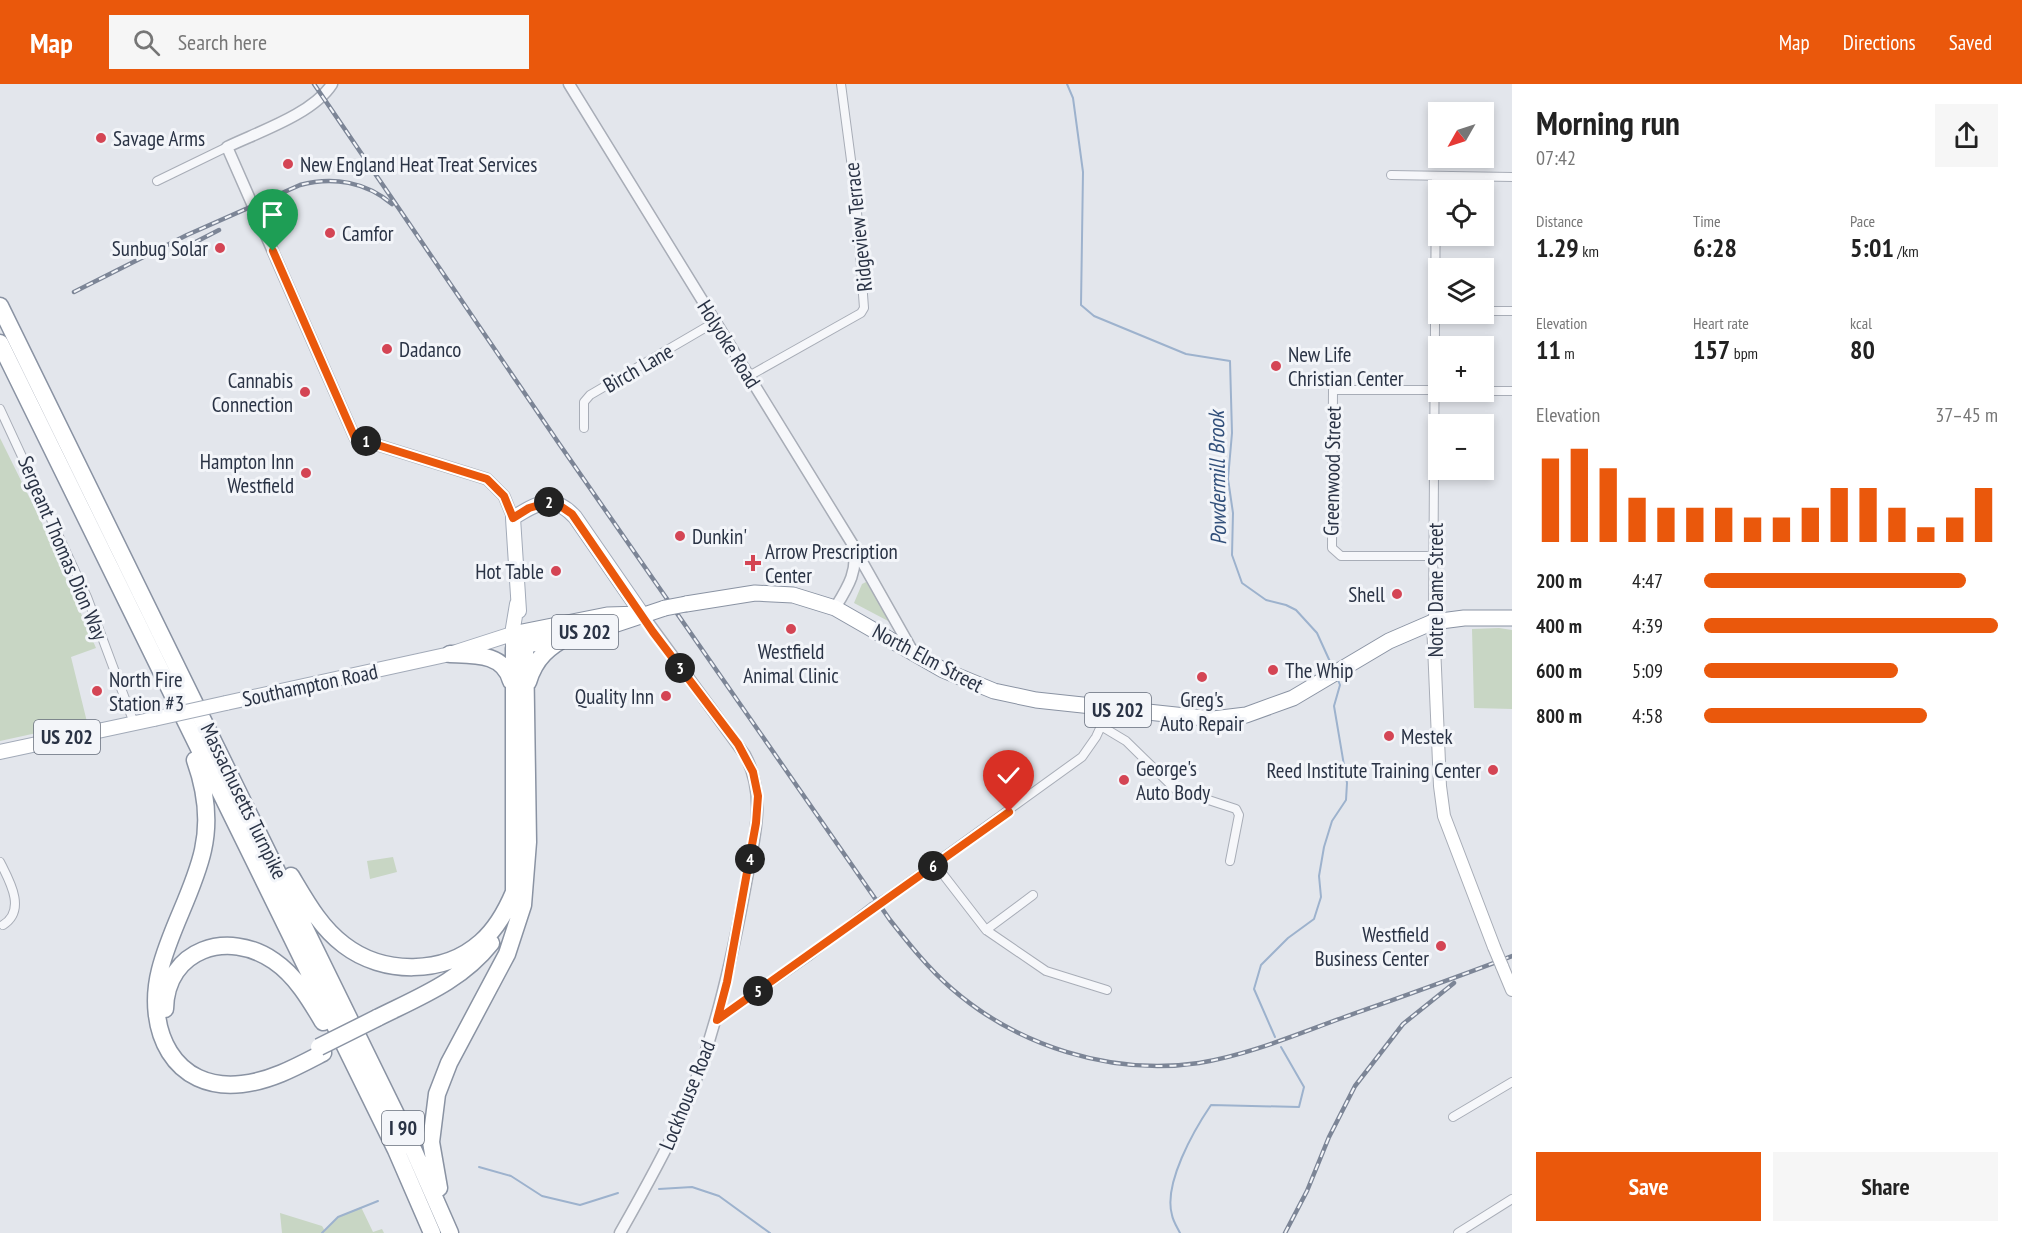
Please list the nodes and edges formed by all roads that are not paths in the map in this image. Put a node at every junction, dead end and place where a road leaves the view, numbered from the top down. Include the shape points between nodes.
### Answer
1 (332, 84) edge
2 (569, 84) edge
3 (841, 84) edge
4 (227, 147) junction
5 (1392, 175) dead end
6 (1436, 176) junction
7 (1512, 177) edge
8 (157, 181) dead end
9 (1437, 258) edge
10 (0, 306) edge
11 (1494, 311) edge
12 (1512, 311) edge
13 (715, 322) junction
14 (0, 343) edge
15 (749, 376) junction
16 (1428, 390) edge
17 (1494, 391) edge
18 (1512, 391) edge
19 (1437, 402) edge
20 (0, 409) edge
21 (584, 428) dead end
22 (513, 518) junction
23 (853, 545) junction
24 (1434, 555) junction
25 (105, 556) junction
26 (686, 604) joint
27 (835, 608) junction
28 (642, 614) junction
29 (1512, 618) edge
30 (1433, 622) junction
31 (571, 635) junction
32 (519, 640) junction
33 (913, 652) junction
34 (450, 654) junction
35 (519, 696) junction
36 (1109, 709) junction
37 (204, 717) junction
38 (134, 723) junction
39 (1101, 726) junction
40 (0, 752) edge
41 (1230, 861) dead end
42 (0, 862) edge
43 (935, 864) junction
44 (518, 892) junction
45 (1034, 895) dead end
46 (3, 925) dead end
47 (986, 930) junction
48 (1107, 990) dead end
49 (1512, 990) edge
50 (717, 1020) junction
51 (321, 1050) junction
52 (1512, 1082) edge
53 (1453, 1118) dead end
54 (396, 1150) junction
55 (1512, 1199) edge
56 (432, 1233) edge
57 (450, 1233) edge
58 (620, 1233) edge
59 (1458, 1233) edge

1 - 4 street via 304,109
2 - 13 street, Holyoke Road
3 - 15 street, Ridgeview Terrace via 866,304 861,313
4 - 8 street
4 - 22 street via 355,438 487,479 500,490
5 - 6 street
6 - 7 street
6 - 9 street, Notre Dame Street
10 - 37 highway, Massachusetts Turnpike / I 90
11 - 12 street
13 - 15 street, Holyoke Road
13 - 21 street, Birch Lane via 590,395 584,402
14 - 25 highway, Massachusetts Turnpike / I 90
15 - 23 street, Holyoke Road
16 - 24 street, Greenwood Street via 1333,390 1330,541 1334,552 1345,556
17 - 18 street
19 - 24 street, Notre Dame Street
20 - 38 street, Sergeant Thomas Dion Way via 87,597
22 - 28 main road via 553,501 563,506 582,525
22 - 32 main road
23 - 27 street, Holyoke Road via 854,575
23 - 33 street
24 - 30 street, Notre Dame Street
25 - 51 highway via 130,621 193,754 205,801 203,850 160,969 155,997 160,1038 170,1054 196,1077 225,1084 271,1077
25 - 54 highway, Massachusetts Turnpike / I 90
26 - 27 highway, North Elm Street / US 202 via 755,593 793,595
26 - 28 highway, Southampton Road / US 202, bridge
27 - 33 highway, North Elm Street / US 202
28 - 31 highway, Southampton Road / US 202 via 599,630
28 - 32 highway, Southampton Road / US 202 via 619,614
28 - 50 street via 738,744 756,780 758,806 749,870
29 - 30 highway, North Elm Street / US 202
30 - 36 highway, North Elm Street / US 202 via 1389,641 1269,708 1246,715 1213,719
30 - 49 main road, Notre Dame Street, bridge via 1444,816
31 - 32 highway, Southampton Road / US 202
31 - 35 highway via 550,646 536,661
32 - 34 main road, Southampton Road / US 202
32 - 35 highway
33 - 36 highway, North Elm Street / US 202 via 943,670 994,691
34 - 35 highway via 480,655 497,661 508,671
34 - 38 main road, Southampton Road / US 202, bridge
35 - 44 highway via 528,842
36 - 39 street, Lockhouse Road
37 - 44 highway via 311,909 329,932 357,954 399,967 447,961 471,950 489,934
37 - 57 highway, Massachusetts Turnpike / I 90
38 - 40 main road, Southampton Road / US 202
39 - 41 street via 1126,741 1175,789 1236,809 1239,815
39 - 43 street, Lockhouse Road via 1089,748 1074,763
42 - 46 street via 15,896 10,921
43 - 47 street
43 - 50 street, Lockhouse Road, bridge
44 - 51 highway, bridge via 499,931 469,967 445,985
44 - 57 highway via 523,905 510,946 445,1072 435,1100 432,1150
45 - 47 street
47 - 48 street via 1046,971
50 - 58 street, Lockhouse Road via 679,1120
51 - 54 highway via 265,1072 238,1076 211,1073 187,1060 171,1039 165,1015 167,990 184,962 214,946 244,947 276,962 312,1004
52 - 53 street
54 - 56 highway, Massachusetts Turnpike / I 90
55 - 59 street

